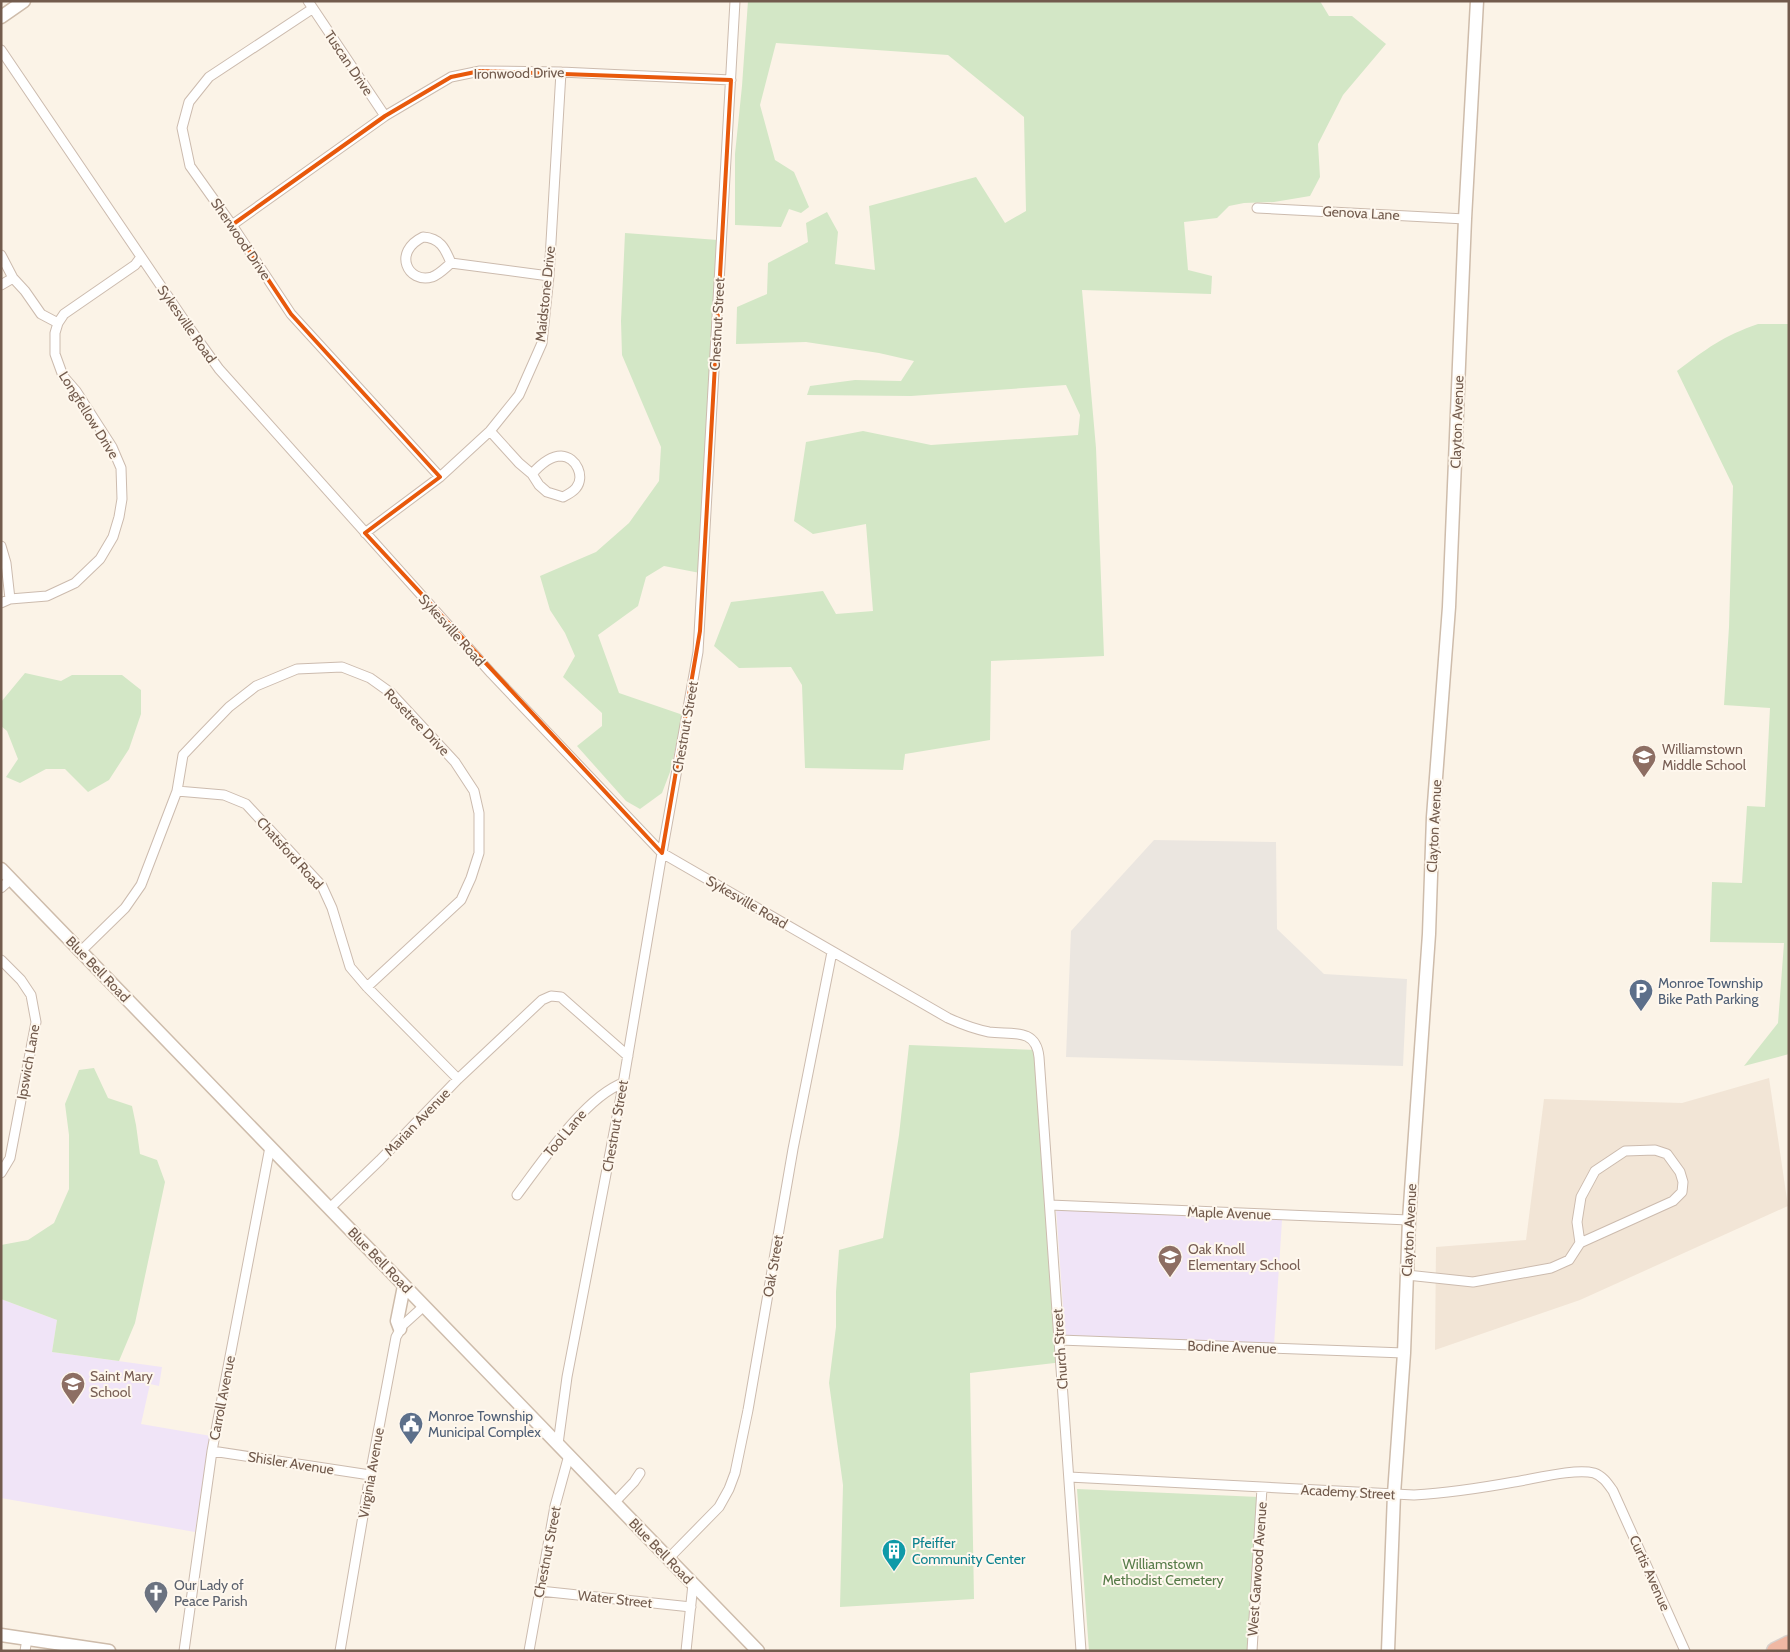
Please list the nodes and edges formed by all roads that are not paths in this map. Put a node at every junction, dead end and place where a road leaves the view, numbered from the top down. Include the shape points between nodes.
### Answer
1 (24, 1) edge
2 (735, 1) edge
3 (1476, 1) edge
4 (310, 5) edge
5 (1, 17) edge
6 (1, 50) edge
7 (561, 72) junction
8 (731, 80) junction
9 (385, 116) junction
10 (1257, 208) dead end
11 (1465, 219) junction
12 (232, 226) junction
13 (1, 255) edge
14 (142, 257) junction
15 (451, 263) junction
16 (549, 276) junction
17 (13, 278) junction
18 (1, 285) edge
19 (58, 323) junction
20 (490, 431) junction
21 (532, 474) junction
22 (440, 477) junction
23 (366, 533) junction
24 (1, 546) edge
25 (6, 601) edge
26 (176, 791) junction
27 (662, 853) junction
28 (1, 869) edge
29 (11, 879) junction
30 (1, 888) edge
31 (81, 951) junction
32 (832, 952) junction
33 (1, 960) edge
34 (368, 988) junction
35 (1038, 1048) joint
36 (628, 1056) junction
37 (458, 1079) junction
38 (623, 1083) junction
39 (270, 1147) junction
40 (1, 1173) edge
41 (517, 1195) dead end
42 (1050, 1205) junction
43 (330, 1208) junction
44 (1409, 1220) junction
45 (1580, 1243) junction
46 (1406, 1275) junction
47 (404, 1286) junction
48 (424, 1306) junction
49 (400, 1329) junction
50 (1060, 1340) junction
51 (1404, 1353) junction
52 (558, 1444) junction
53 (212, 1451) junction
54 (568, 1455) junction
55 (640, 1473) dead end
56 (370, 1475) junction
57 (1069, 1477) junction
58 (1262, 1488) junction
59 (1394, 1494) junction
60 (1615, 1496) joint
61 (614, 1503) junction
62 (668, 1559) junction
63 (693, 1584) junction
64 (540, 1591) junction
65 (691, 1607) junction
66 (1, 1635) edge
67 (1789, 1644) edge
68 (26, 1645) edge
69 (109, 1651) edge
70 (184, 1651) edge
71 (340, 1651) edge
72 (529, 1651) edge
73 (686, 1651) edge
74 (758, 1651) edge
75 (1081, 1651) edge
76 (1252, 1651) edge
77 (1388, 1651) edge
78 (1684, 1651) edge
79 (1775, 1651) edge

1 - 5 main road
2 - 8 street, Chestnut Street
3 - 11 main road, Clayton Avenue
4 - 9 street, Tuscan Drive
4 - 12 street, Sherwood Drive via 209,77 189,102 182,128 190,166
6 - 14 street, Sykesville Road
7 - 8 street, Ironwood Drive
7 - 9 street, Ironwood Drive via 480,71 451,77
7 - 16 street, Maidstone Drive
8 - 27 street, Chestnut Street via 700,631
9 - 12 street, Ironwood Drive
10 - 11 street, Genova Lane
11 - 44 main road, Clayton Avenue via 1449,608
12 - 22 street, Sherwood Drive via 291,314
13 - 17 street
14 - 19 street via 64,314
14 - 23 street, Sykesville Road via 219,369
15 - 15 street via 444,247 430,237 414,241 405,257 407,266 421,278 430,278
15 - 16 street
16 - 20 street, Maidstone Drive via 542,343 519,396
17 - 18 street
17 - 19 street via 41,314
19 - 25 street, Longfellow Drive via 55,354 59,366 112,447 121,468 122,499 113,537 100,559 81,578 46,596
20 - 21 street
20 - 22 street, Maidstone Drive
21 - 21 street via 547,492 563,497 576,488 580,480 574,462 561,456 545,462
22 - 23 street, Maidstone Drive
23 - 27 street, Sykesville Road via 491,673
24 - 25 street via 6,562
26 - 31 street, Rosetree Drive via 141,885 120,913
26 - 34 street, Chatsford Road via 224,795 246,804 322,886 350,967
26 - 34 street, Rosetree Drive via 183,755 229,707 256,686 297,669 342,667 370,678 391,693 455,762 474,791 479,813 479,853 461,900
27 - 32 street, Sykesville Road
27 - 36 street, Chestnut Street
28 - 29 main road, Blue Bell Road
29 - 30 street
29 - 31 main road, Blue Bell Road
31 - 39 main road, Blue Bell Road
32 - 35 street, Sykesville Road via 948,1018 975,1029 1024,1034 1033,1039
32 - 62 street, Oak Street via 735,1473 718,1507
33 - 40 street, Ipswich Lane via 31,995 36,1022 10,1158
34 - 37 street, Chatsford Road
35 - 42 street, Church Street
36 - 37 street, Marian Avenue via 561,997 551,996 534,1006
36 - 38 street, Chestnut Street
37 - 43 street, Marian Avenue
38 - 41 street, Tool Lane via 610,1087 584,1110
38 - 52 street, Chestnut Street
39 - 43 main road, Blue Bell Road
39 - 53 street, Carroll Avenue
42 - 44 street, Maple Avenue
42 - 50 street, Church Street
43 - 47 main road, Blue Bell Road
44 - 46 main road, Clayton Avenue
45 - 45 street via 1577,1222 1581,1196 1595,1171 1625,1151 1655,1150 1667,1154 1680,1172 1682,1192 1673,1201
45 - 46 street via 1569,1260 1551,1268 1473,1282
46 - 51 main road, Clayton Avenue
47 - 48 main road, Blue Bell Road
47 - 49 main road via 397,1321
48 - 49 street, Virginia Avenue
48 - 52 main road, Blue Bell Road
49 - 56 street, Virginia Avenue
50 - 51 street, Bodine Avenue
50 - 57 street, Church Street
51 - 59 main road, Clayton Avenue
52 - 54 main road, Blue Bell Road
53 - 56 street, Shisler Avenue
53 - 70 street, Carroll Avenue
54 - 61 main road, Blue Bell Road
54 - 64 street, Chestnut Street
55 - 61 street
56 - 71 street, Virginia Avenue
57 - 58 street, Academy Street
57 - 75 street, Church Street
58 - 59 street, Academy Street
58 - 76 street, West Garwood Avenue
59 - 60 street, Academy Street via 1440,1493 1579,1472 1600,1475
59 - 77 main road, Clayton Avenue
60 - 78 street, Curtis Avenue
61 - 62 main road, Blue Bell Road
62 - 63 main road, Blue Bell Road
63 - 65 street
63 - 74 main road, Blue Bell Road
64 - 65 street, Water Street
64 - 72 street, Chestnut Street
65 - 73 street
66 - 68 main road
67 - 79 highway
68 - 69 main road

